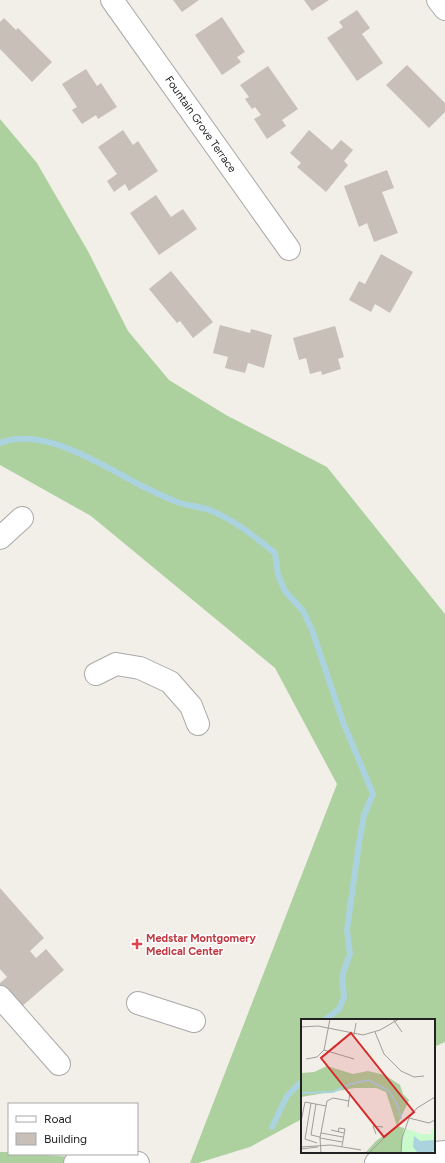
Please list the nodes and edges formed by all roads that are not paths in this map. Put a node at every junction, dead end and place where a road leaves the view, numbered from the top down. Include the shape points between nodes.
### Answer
1 (112, 0) edge
2 (438, 0) edge
3 (445, 9) edge
4 (289, 249) dead end
5 (22, 518) dead end
6 (0, 538) edge
7 (96, 674) dead end
8 (198, 724) dead end
9 (0, 997) edge
10 (138, 1004) dead end
11 (194, 1021) dead end
12 (59, 1064) dead end
13 (445, 1152) edge
14 (76, 1163) edge
15 (138, 1163) edge
16 (376, 1163) edge

1 - 4 street, Fountain Grove Terrace
2 - 3 street
5 - 6 street
7 - 8 street via 116,664 140,668 170,682 191,706
9 - 12 street
10 - 11 street
13 - 16 street
14 - 15 street

